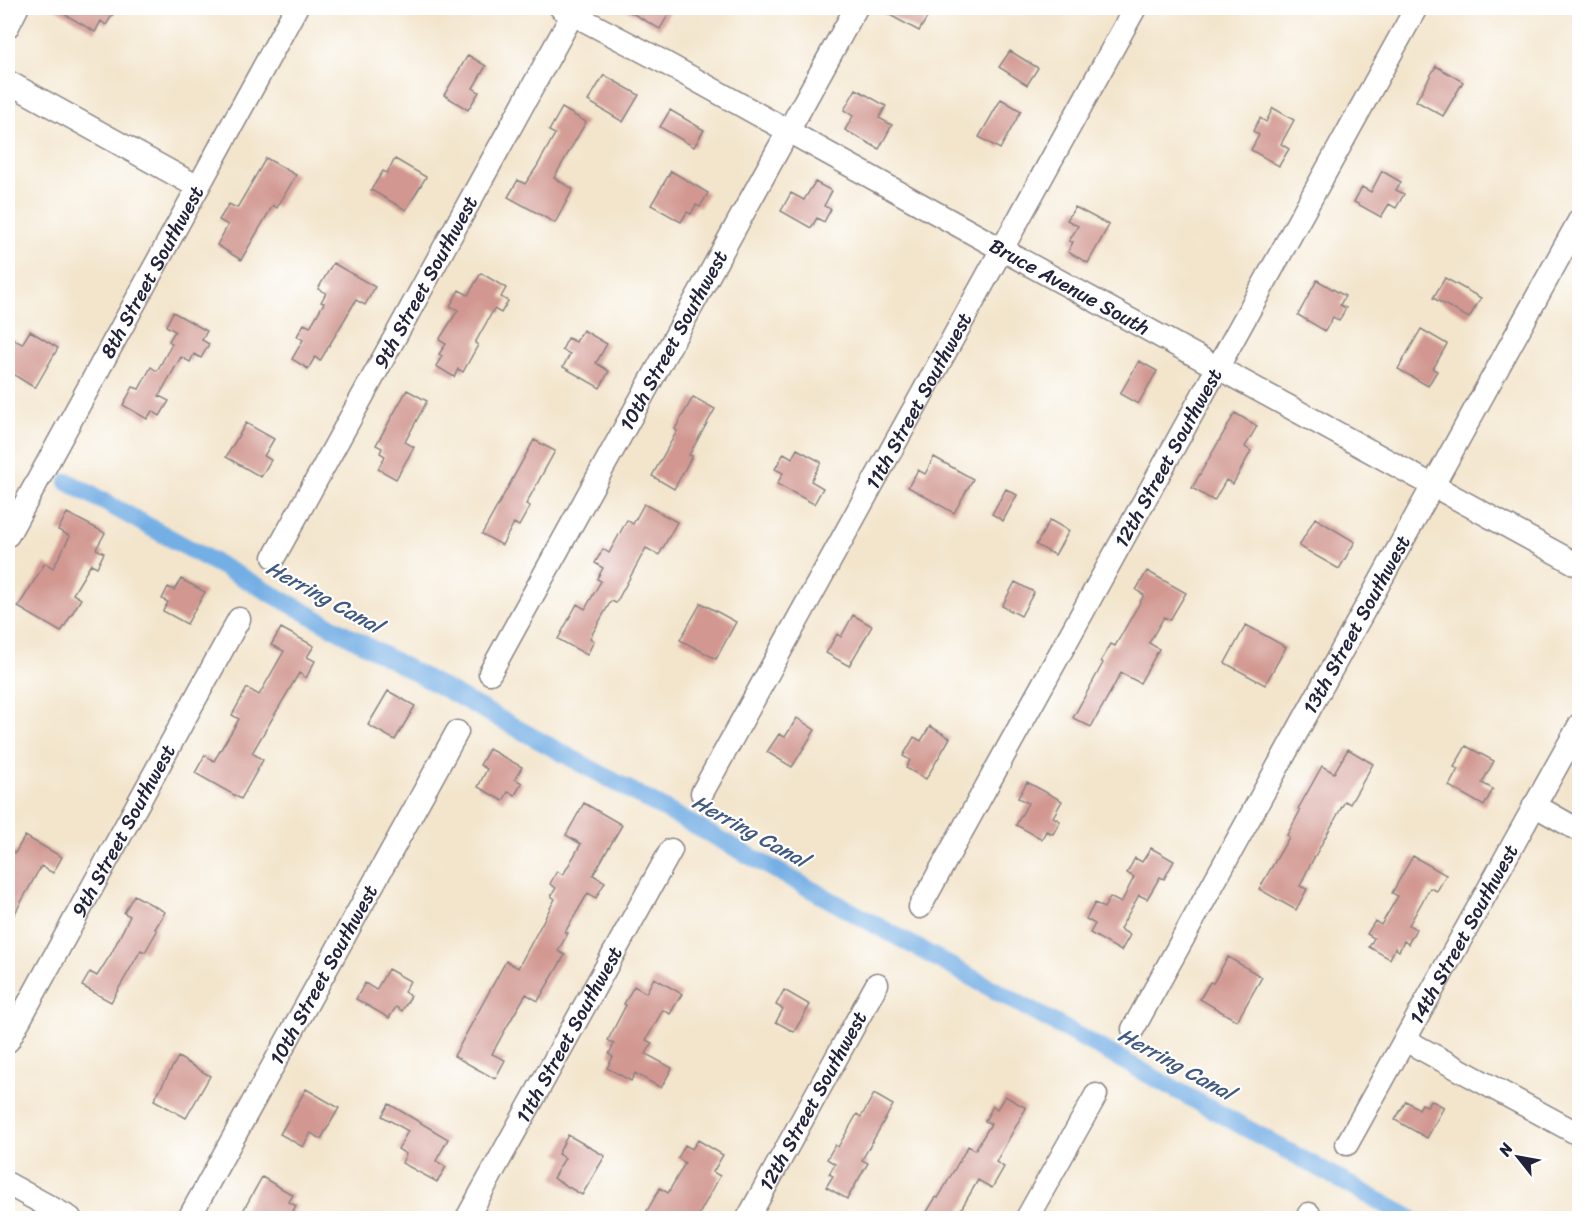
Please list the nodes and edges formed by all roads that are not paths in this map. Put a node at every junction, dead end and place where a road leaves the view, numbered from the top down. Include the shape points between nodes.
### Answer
1 (18, 8) edge
2 (296, 8) edge
3 (856, 8) edge
4 (1135, 8) edge
5 (1416, 8) edge
6 (570, 10) edge
7 (8, 26) edge
8 (8, 82) edge
9 (788, 131) junction
10 (198, 187) junction
11 (1580, 219) edge
12 (1001, 249) junction
13 (1217, 367) junction
14 (1432, 486) junction
15 (8, 535) edge
16 (274, 557) dead end
17 (1580, 566) edge
18 (239, 619) dead end
19 (490, 673) dead end
20 (1580, 724) edge
21 (457, 732) dead end
22 (702, 793) dead end
23 (1534, 805) junction
24 (1580, 831) edge
25 (671, 850) dead end
26 (920, 907) dead end
27 (877, 984) dead end
28 (1133, 1029) dead end
29 (1405, 1040) junction
30 (8, 1041) edge
31 (1096, 1095) dead end
32 (1580, 1135) edge
33 (1347, 1144) dead end
34 (8, 1184) edge
35 (70, 1218) edge
36 (189, 1218) edge
37 (467, 1218) edge
38 (748, 1218) edge
39 (1028, 1218) edge

1 - 7 street
2 - 10 street, 8th Street Southwest
3 - 9 street, 10th Street Southwest
4 - 12 street, 11th Street Southwest
5 - 13 street, 12th Street Southwest
6 - 9 street, Bruce Avenue South
6 - 16 street, 9th Street Southwest
8 - 10 street
9 - 12 street, Bruce Avenue South
9 - 19 street, 10th Street Southwest
10 - 15 street, 8th Street Southwest
11 - 14 street, 13th Street Southwest
12 - 13 street, Bruce Avenue South
12 - 22 street, 11th Street Southwest
13 - 14 street, Bruce Avenue South
13 - 26 street, 12th Street Southwest
14 - 17 street, Bruce Avenue South
14 - 28 street, 13th Street Southwest
18 - 30 street, 9th Street Southwest
20 - 23 street, 14th Street Southwest
21 - 36 street, 10th Street Southwest
23 - 24 street
23 - 29 street, 14th Street Southwest
25 - 37 street, 11th Street Southwest
27 - 38 street, 12th Street Southwest
29 - 32 street
29 - 33 street, 14th Street Southwest
31 - 39 street
34 - 35 street

